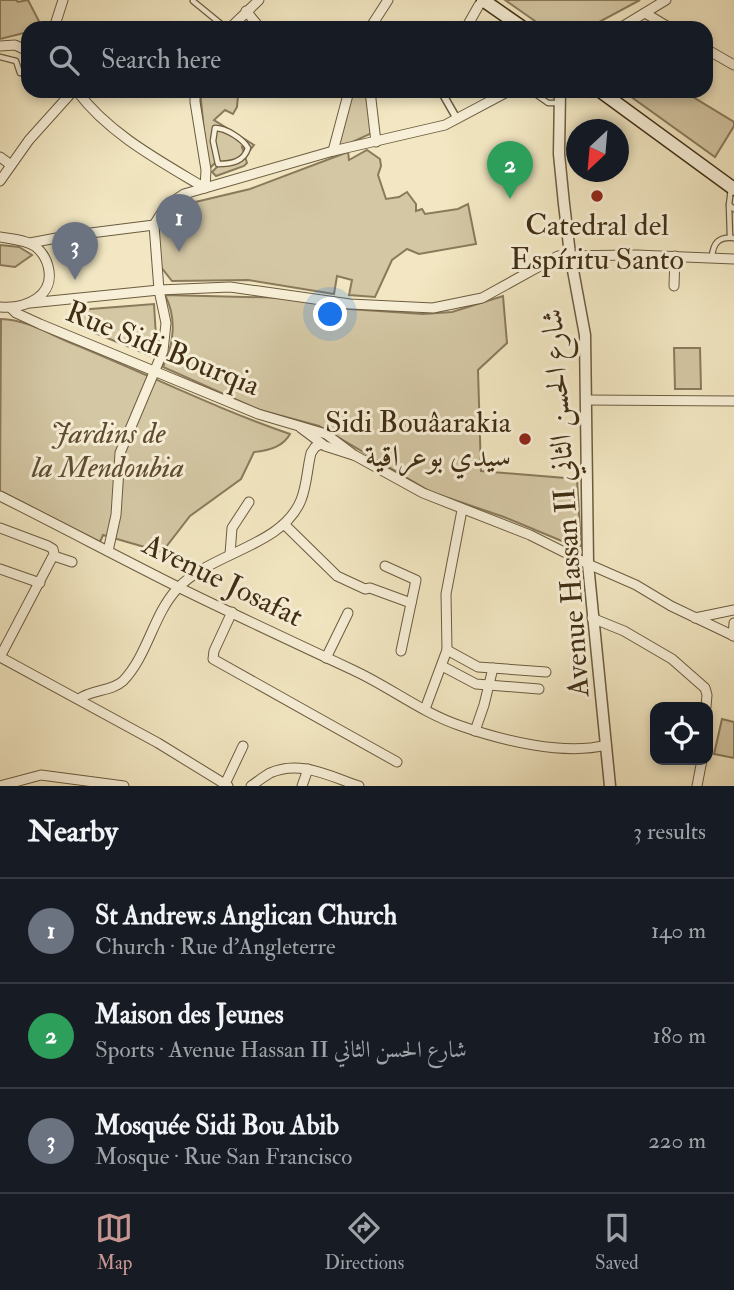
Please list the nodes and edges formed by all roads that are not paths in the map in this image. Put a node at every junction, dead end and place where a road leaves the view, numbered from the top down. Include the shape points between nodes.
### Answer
1 (63, 0) edge
2 (259, 0) edge
3 (388, 0) edge
4 (666, 0) edge
5 (193, 1) edge
6 (479, 1) edge
7 (246, 11) junction
8 (645, 13) junction
9 (52, 21) edge
10 (219, 21) edge
11 (235, 21) edge
12 (254, 21) edge
13 (374, 21) edge
14 (469, 21) edge
15 (502, 21) edge
16 (512, 21) edge
17 (632, 21) edge
18 (658, 21) edge
19 (0, 46) edge
20 (21, 48) edge
21 (713, 53) edge
22 (0, 57) edge
23 (734, 65) edge
24 (20, 73) dead end
25 (68, 98) edge
26 (81, 98) edge
27 (195, 98) edge
28 (347, 98) edge
29 (371, 98) edge
30 (445, 98) edge
31 (496, 98) edge
32 (541, 98) edge
33 (559, 98) edge
34 (610, 98) edge
35 (620, 98) edge
36 (559, 103) junction
37 (457, 119) junction
38 (376, 142) junction
39 (333, 151) junction
40 (0, 157) edge
41 (218, 164) joint
42 (11, 165) junction
43 (0, 181) edge
44 (733, 185) edge
45 (205, 188) junction
46 (732, 207) edge
47 (154, 225) junction
48 (0, 237) edge
49 (732, 237) edge
50 (30, 243) junction
51 (570, 254) junction
52 (675, 256) junction
53 (712, 257) junction
54 (734, 258) edge
55 (674, 286) dead end
56 (159, 290) junction
57 (30, 303) junction
58 (0, 307) edge
59 (11, 308) junction
60 (155, 370) junction
61 (586, 400) junction
62 (734, 401) edge
63 (299, 427) junction
64 (321, 444) junction
65 (354, 455) junction
66 (0, 496) edge
67 (249, 502) dead end
68 (462, 510) junction
69 (285, 525) junction
70 (0, 528) edge
71 (108, 551) junction
72 (230, 554) junction
73 (54, 556) junction
74 (72, 562) dead end
75 (588, 564) junction
76 (384, 566) dead end
77 (0, 569) edge
78 (40, 583) junction
79 (178, 587) junction
80 (411, 603) junction
81 (734, 610) edge
82 (232, 612) junction
83 (348, 613) dead end
84 (592, 618) junction
85 (695, 618) junction
86 (734, 623) edge
87 (733, 636) edge
88 (447, 650) junction
89 (401, 651) dead end
90 (0, 657) edge
91 (326, 658) junction
92 (442, 666) junction
93 (493, 668) junction
94 (546, 672) dead end
95 (488, 685) junction
96 (539, 689) dead end
97 (79, 699) junction
98 (706, 702) edge
99 (425, 709) junction
100 (475, 731) junction
101 (606, 745) junction
102 (243, 746) dead end
103 (397, 762) dead end
104 (701, 765) edge
105 (307, 769) junction
106 (226, 785) edge
107 (0, 786) edge
108 (124, 786) edge
109 (251, 786) edge
110 (302, 786) edge
111 (359, 786) edge
112 (610, 786) edge
113 (696, 786) edge

1 - 9 street
2 - 7 street
3 - 13 street
4 - 8 street
5 - 10 lane
6 - 14 street
6 - 15 main road
6 - 16 main road
7 - 11 street
7 - 12 street
8 - 17 street
8 - 18 street
19 - 20 street
21 - 23 street
22 - 24 lane via 16,61
25 - 42 street
26 - 45 street via 111,127
27 - 45 street
28 - 39 street
29 - 38 street
30 - 37 street
31 - 37 street
32 - 36 lane
33 - 36 street, Avenue Hassan II شارع الحسن الثاني
34 - 44 main road
35 - 44 main road
36 - 51 street, Avenue Hassan II شارع الحسن الثاني via 559,154
37 - 38 street
38 - 39 street
39 - 45 street
40 - 42 street
41 - 41 lane via 241,159 248,148 218,128 213,141
42 - 43 street
44 - 46 lane
45 - 47 street via 172,201
46 - 49 lane
47 - 50 street
47 - 56 street
48 - 50 street
49 - 53 lane via 714,245
50 - 57 street via 46,259 49,276 46,290
51 - 52 street
51 - 56 street via 549,259 482,298 433,308 350,304 230,287
51 - 61 street, Avenue Hassan II شارع الحسن الثاني via 585,335
52 - 53 street
52 - 55 street
53 - 54 street
56 - 57 street
56 - 60 street via 166,338
57 - 59 street
58 - 59 street
59 - 60 street, Rue Sidi Bourqia
60 - 63 street, Rue Sidi Bourqia
60 - 71 street via 120,453 116,515
61 - 62 street
61 - 75 street, Avenue Hassan II شارع الحسن الثاني
63 - 64 street, Rue Sidi Bourqia
63 - 65 street, Rue Sidi Bourqia via 326,434
64 - 65 street, Rue Sidi Bourqia
64 - 69 street via 312,451 302,499
65 - 68 street, Rue Sidi Bourqia
66 - 71 street, Avenue Josafat
67 - 72 street via 232,528
68 - 75 street, Rue Sidi Bourqia via 502,522
68 - 88 street via 446,594
69 - 72 street
69 - 80 street via 337,576
70 - 73 street via 51,547
71 - 79 street, Avenue Josafat
72 - 79 street
73 - 74 street
73 - 78 street
75 - 84 street, Avenue Hassan II شارع الحسن الثاني
75 - 85 street, Rue Sidi Bourqia
76 - 80 street via 415,579
77 - 78 street
78 - 90 street
79 - 82 street, Avenue Josafat
79 - 97 street via 129,674 113,687
80 - 89 street
81 - 85 street
82 - 91 street, Avenue Josafat
82 - 103 street via 214,659
83 - 91 street
84 - 98 street via 672,659 705,688
84 - 101 street, Avenue Hassan II شارع الحسن الثاني
85 - 87 street, Rue Sidi Bourqia
86 - 87 street
88 - 92 street
88 - 93 street via 476,666
90 - 97 street
91 - 99 street, Avenue Josafat
92 - 95 street via 476,684
92 - 99 street
93 - 94 street
93 - 95 street
95 - 96 street
95 - 100 street
97 - 106 street
99 - 100 street, Avenue Josafat
100 - 101 street, Avenue Josafat via 543,745 590,749
101 - 112 street, Avenue Hassan II شارع الحسن الثاني
102 - 106 street
104 - 113 street
105 - 109 street via 273,772
105 - 110 street
105 - 111 street
107 - 108 street via 41,775

